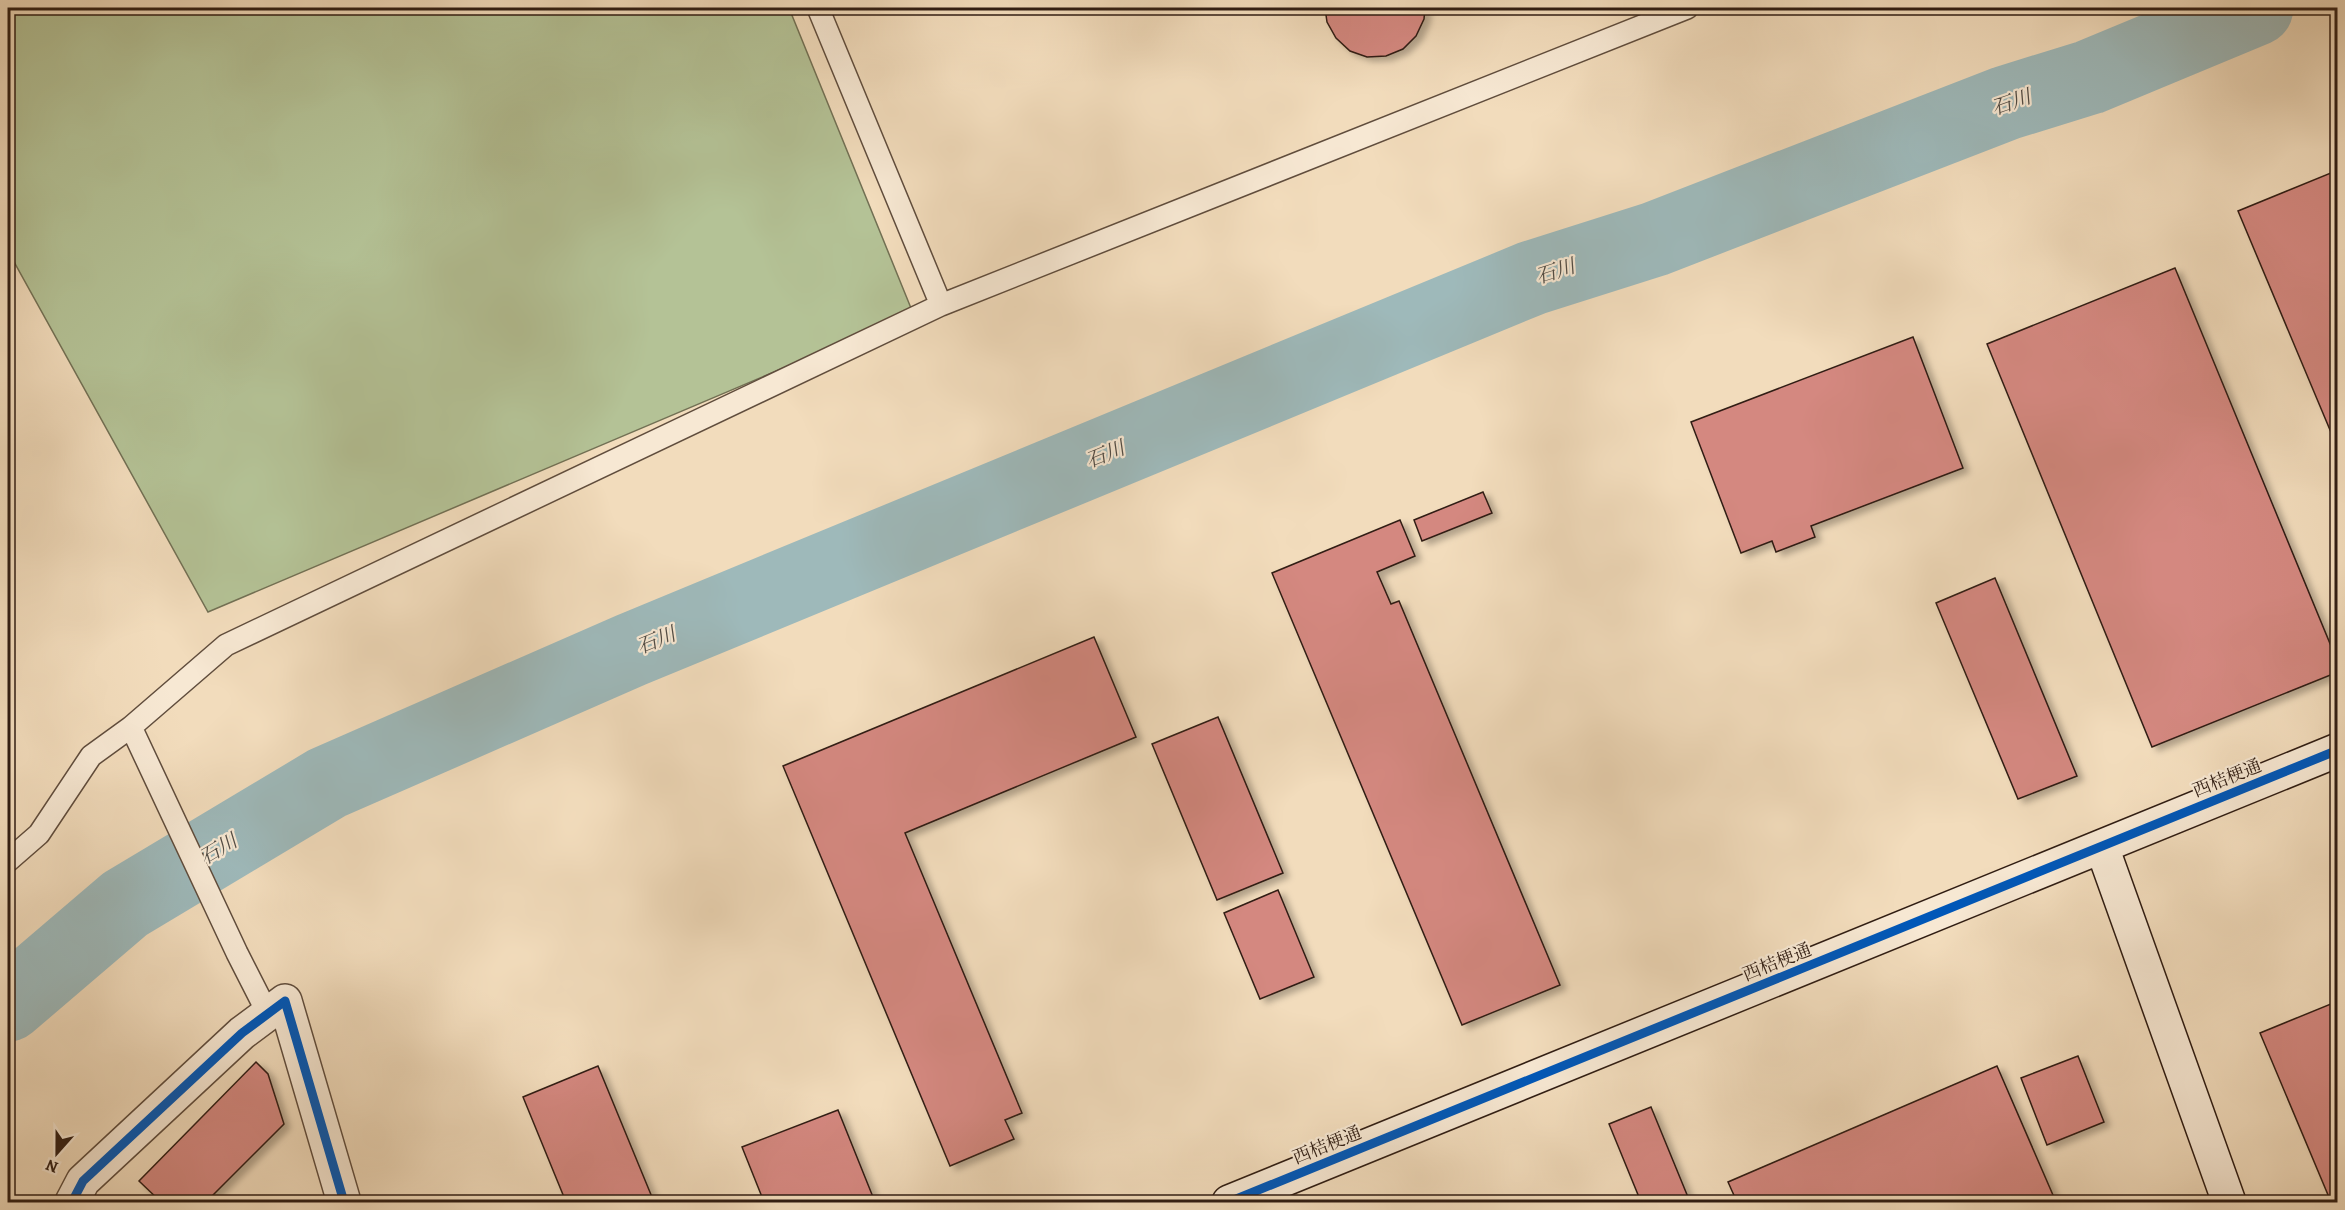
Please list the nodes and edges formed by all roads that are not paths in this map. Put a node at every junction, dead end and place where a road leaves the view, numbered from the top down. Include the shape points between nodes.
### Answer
1 (818, 8) edge
2 (1687, 8) edge
3 (941, 305) junction
4 (131, 728) junction
5 (2337, 750) edge
6 (2102, 847) junction
7 (8, 861) edge
8 (268, 1014) junction
9 (72, 1203) edge
10 (344, 1203) edge
11 (1229, 1203) edge
12 (2229, 1203) edge

1 - 3 lane
2 - 3 lane
3 - 4 lane via 226,645
4 - 7 lane via 91,756 39,834
4 - 8 lane
5 - 6 street, 西桔梗通
6 - 11 street, 西桔梗通
6 - 12 street
8 - 9 street via 242,1033 83,1181
8 - 10 street via 285,1001

